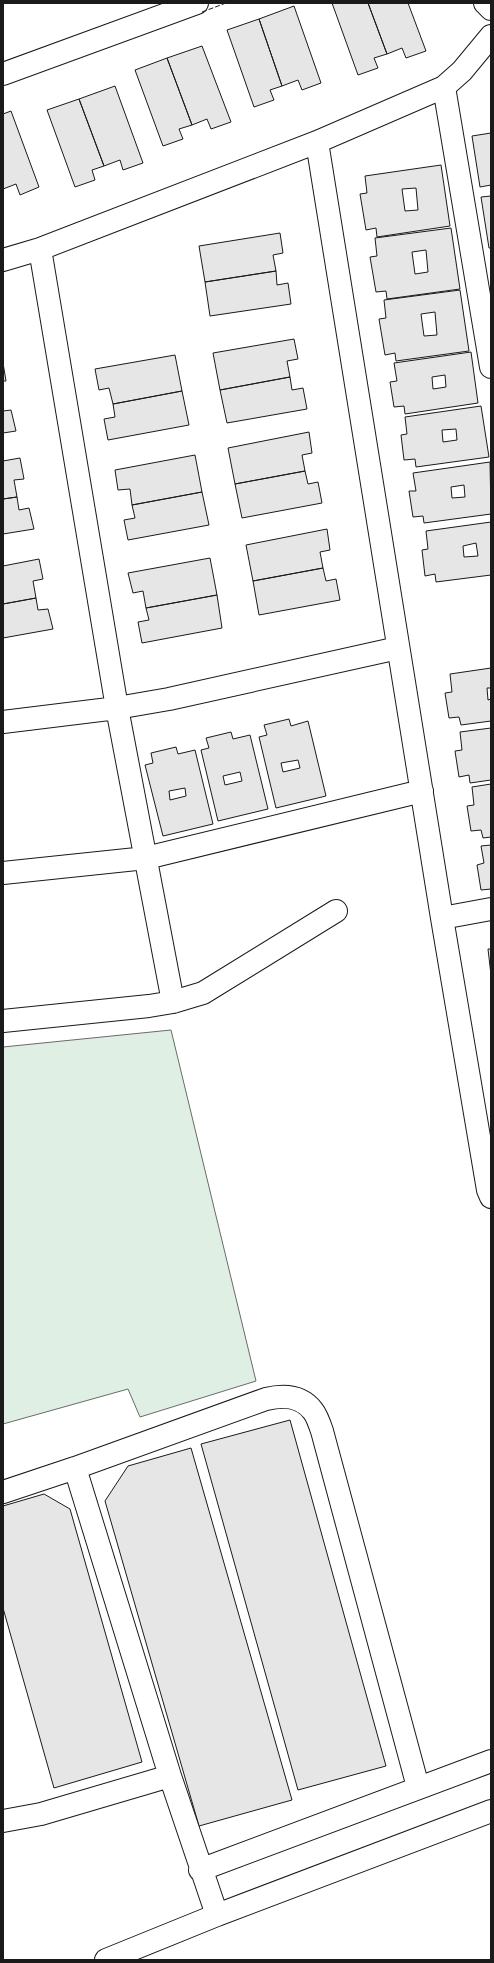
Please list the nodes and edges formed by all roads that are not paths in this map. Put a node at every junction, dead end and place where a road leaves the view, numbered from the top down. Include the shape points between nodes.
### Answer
1 (197, 3) edge
2 (485, 3) edge
3 (491, 9) edge
4 (491, 36) edge
5 (3, 74) edge
6 (444, 87) junction
7 (317, 142) junction
8 (40, 249) junction
9 (3, 260) edge
10 (491, 367) edge
11 (398, 648) junction
12 (117, 708) junction
13 (3, 722) edge
14 (422, 791) junction
15 (146, 858) junction
16 (3, 873) edge
17 (491, 909) edge
18 (336, 911) dead end
19 (442, 918) junction
20 (173, 1002) junction
21 (3, 1020) edge
22 (491, 1197) edge
23 (75, 1468) junction
24 (3, 1492) edge
25 (491, 1761) edge
26 (170, 1776) junction
27 (418, 1787) junction
28 (491, 1812) edge
29 (3, 1821) edge
30 (200, 1870) junction
31 (216, 1915) junction
32 (106, 1960) edge

1 - 5 street
2 - 3 street
4 - 6 street via 462,71
6 - 7 street
6 - 10 street
7 - 8 street
7 - 11 street
8 - 9 street
8 - 12 street
11 - 12 street via 198,693
11 - 14 street
12 - 13 street
12 - 15 street
14 - 15 street
14 - 19 street
15 - 16 street
15 - 20 street
17 - 19 street
18 - 20 street via 203,993
19 - 22 street
20 - 21 street
23 - 24 street
23 - 26 street
23 - 27 street via 266,1399 279,1396 293,1397 313,1411 322,1431
25 - 27 street
26 - 29 street via 41,1814
26 - 30 street
27 - 30 street
28 - 31 street
30 - 31 street
31 - 32 street

